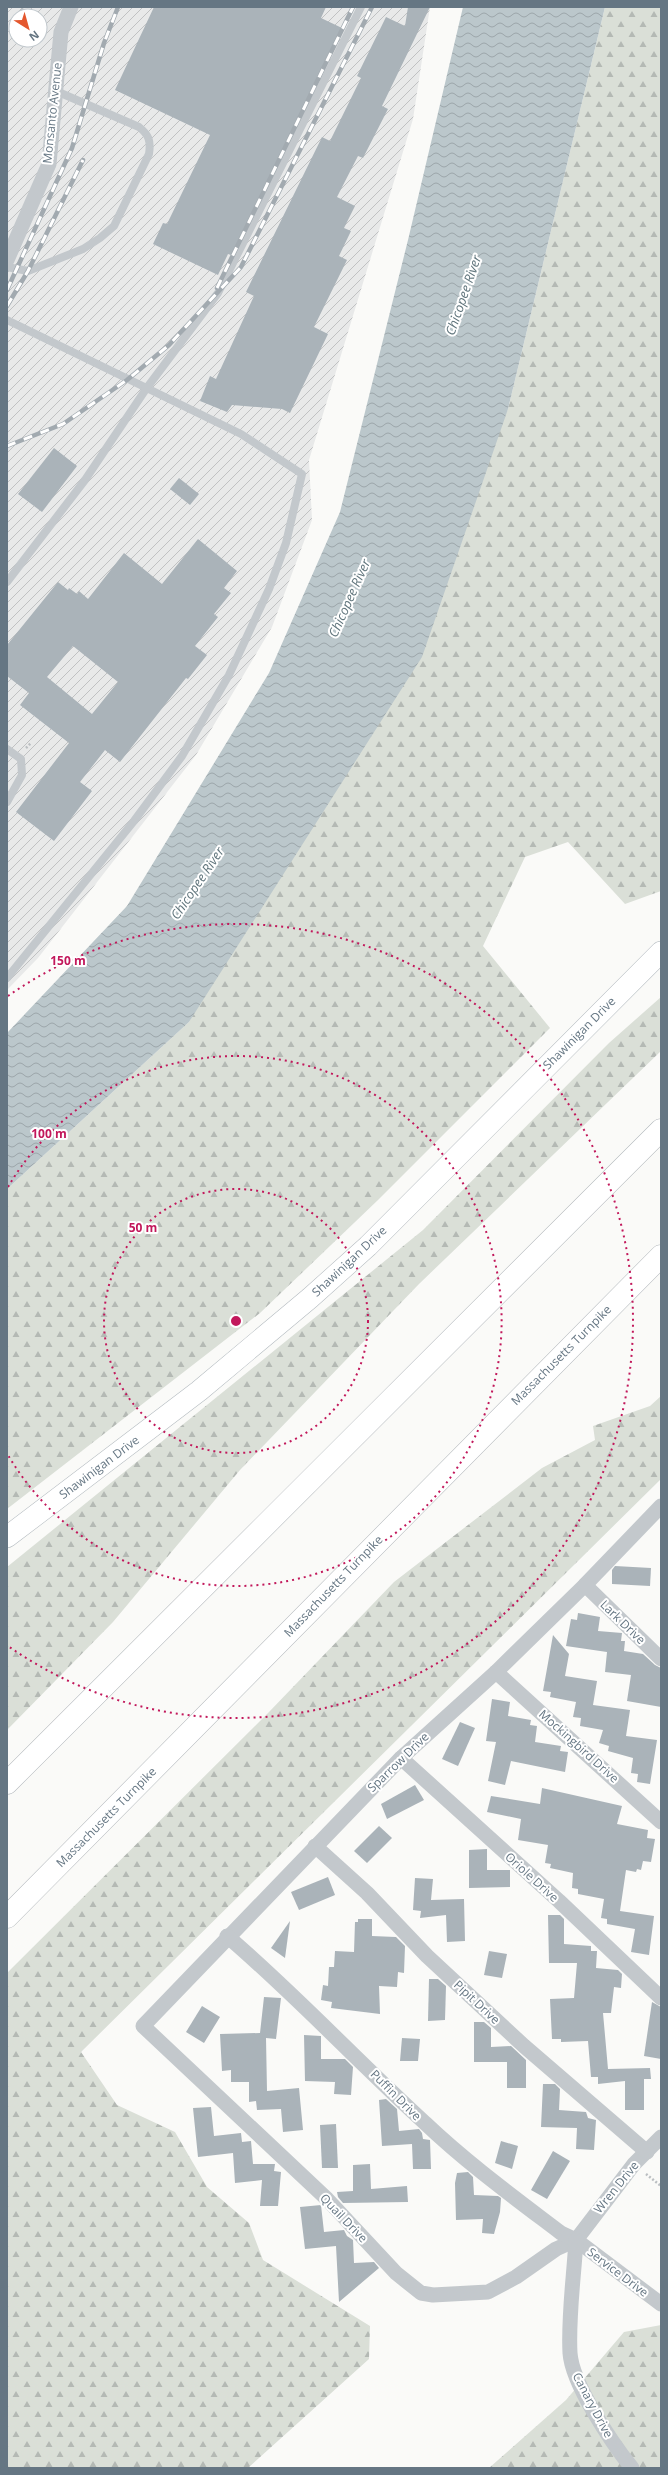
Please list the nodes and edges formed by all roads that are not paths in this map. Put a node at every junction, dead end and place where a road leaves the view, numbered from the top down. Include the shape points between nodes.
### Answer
1 (71, 7) edge
2 (360, 7) edge
3 (56, 92) junction
4 (7, 260) edge
5 (7, 267) edge
6 (7, 320) edge
7 (146, 389) junction
8 (7, 582) edge
9 (7, 749) edge
10 (7, 802) edge
11 (661, 952) edge
12 (7, 978) edge
13 (661, 1130) edge
14 (661, 1256) edge
15 (661, 1506) edge
16 (7, 1537) edge
17 (585, 1585) junction
18 (661, 1659) edge
19 (496, 1672) junction
20 (401, 1758) junction
21 (7, 1783) edge
22 (661, 1822) edge
23 (315, 1846) junction
24 (7, 1917) edge
25 (227, 1936) junction
26 (661, 1998) edge
27 (143, 2026) joint
28 (661, 2137) edge
29 (646, 2152) junction
30 (576, 2240) junction
31 (661, 2304) edge
32 (632, 2468) edge

1 - 3 street, Monsanto Avenue via 61,32
2 - 7 lane via 218,293
3 - 4 street, Monsanto Avenue via 49,164
3 - 5 lane via 139,127 146,132 150,142 149,154 114,226 100,238 83,249 28,271
6 - 7 lane
7 - 8 lane via 85,480
7 - 12 lane via 241,434 302,474 286,543 269,588 229,675 182,756 134,821
9 - 10 lane via 21,759 22,775
11 - 16 main road, Shawinigan Drive via 368,1246 310,1298 199,1391
13 - 21 highway
14 - 24 highway, Massachusetts Turnpike
15 - 17 street, Sparrow Drive
17 - 18 street, Lark Drive
17 - 19 street, Sparrow Drive
19 - 20 street, Sparrow Drive
19 - 22 street, Mockingbird Drive
20 - 23 street, Sparrow Drive
20 - 26 street, Oriole Drive via 559,1901
23 - 25 street, Sparrow Drive
23 - 29 street, Pipit Drive via 367,1893 427,1956 524,2046
25 - 27 street, Sparrow Drive
25 - 30 street, Puffin Drive via 317,2017 425,2124 561,2233
27 - 30 street, Quail Drive via 327,2199 396,2273 421,2293 446,2295 488,2292 516,2277 556,2249
28 - 29 street, Wren Drive
29 - 30 street, Wren Drive via 600,2205
30 - 31 street, Service Drive
30 - 32 street, Canary Drive via 570,2354 587,2398

